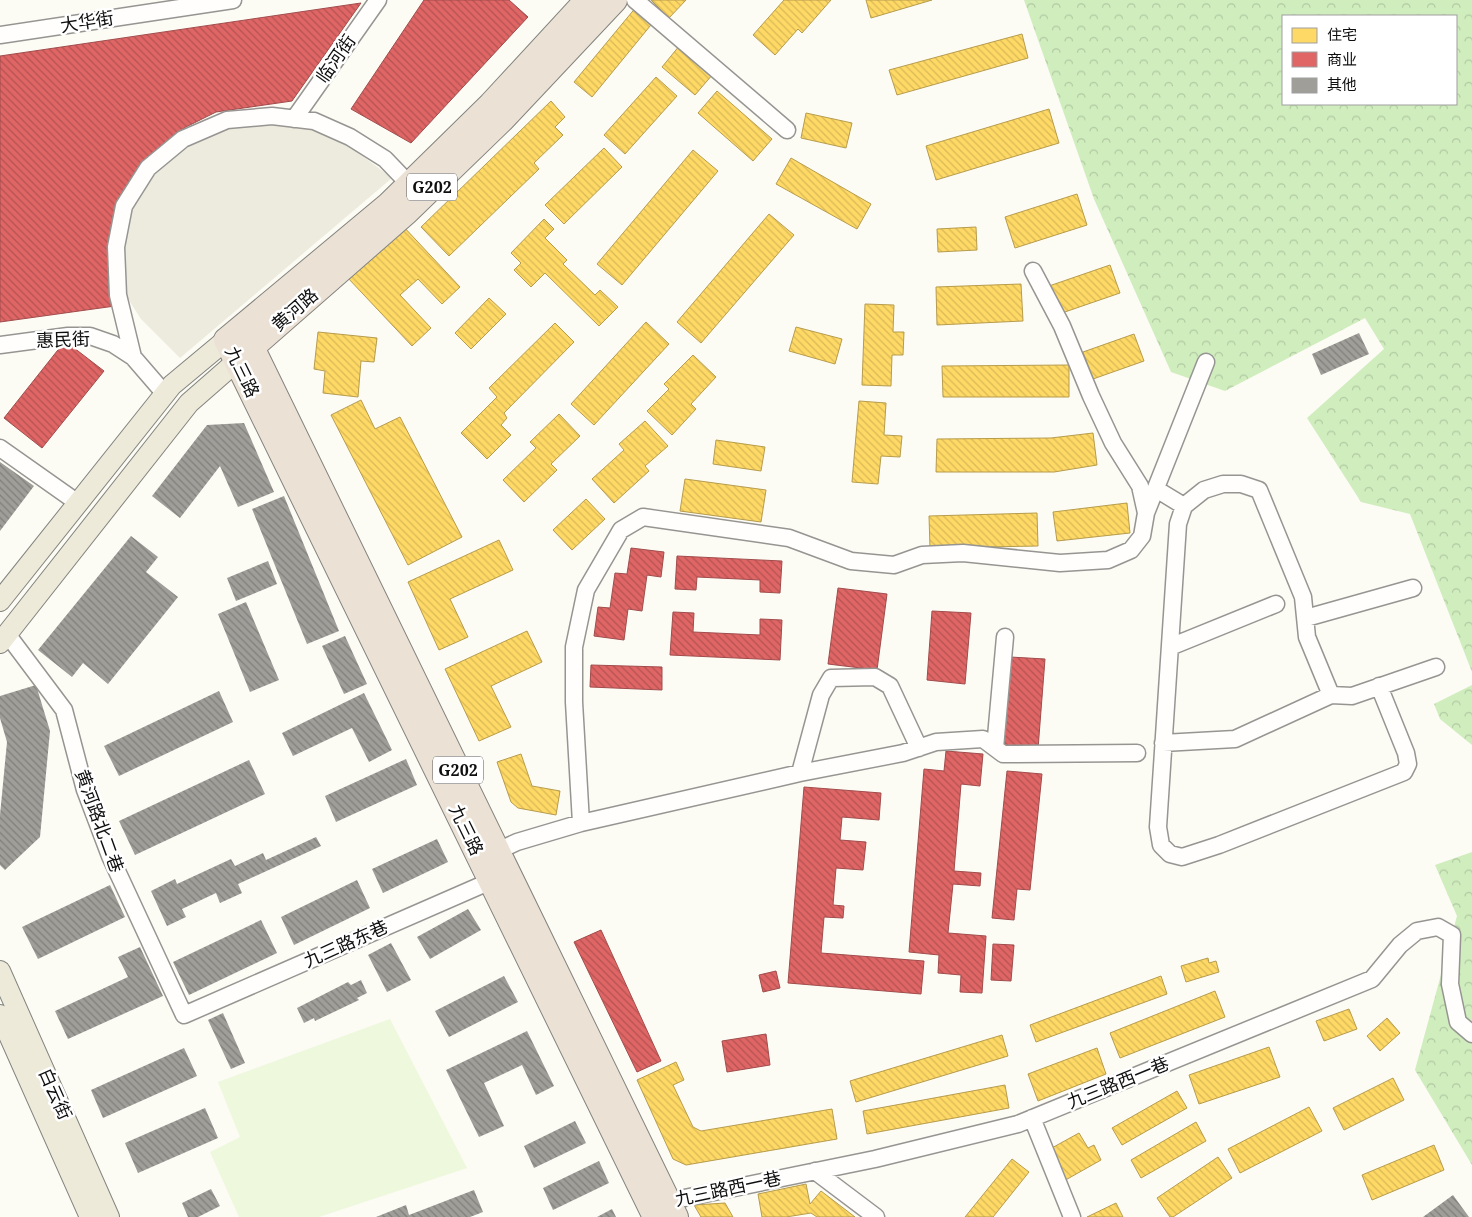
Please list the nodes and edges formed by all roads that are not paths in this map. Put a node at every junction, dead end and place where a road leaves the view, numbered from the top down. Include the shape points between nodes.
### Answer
1 (233, 0) edge
2 (378, 0) edge
3 (587, 0) edge
4 (615, 0) edge
5 (635, 0) edge
6 (0, 35) edge
7 (294, 119) junction
8 (787, 130) dead end
9 (409, 184) junction
10 (1033, 271) dead end
11 (226, 340) junction
12 (0, 345) edge
13 (244, 354) junction
14 (133, 358) junction
15 (1206, 362) dead end
16 (165, 394) junction
17 (0, 448) edge
18 (1156, 489) junction
19 (78, 503) junction
20 (1184, 506) junction
21 (1146, 513) junction
22 (1413, 588) dead end
23 (0, 601) edge
24 (1276, 604) dead end
25 (1306, 618) junction
26 (1004, 638) dead end
27 (4, 639) edge
28 (1170, 647) junction
29 (1436, 667) dead end
30 (1379, 686) junction
31 (1331, 694) junction
32 (1163, 743) junction
33 (919, 748) junction
34 (995, 748) junction
35 (1137, 752) dead end
36 (800, 773) junction
37 (581, 823) junction
38 (488, 855) junction
39 (500, 877) junction
40 (0, 971) edge
41 (0, 1015) edge
42 (184, 1015) joint
43 (1472, 1034) edge
44 (1032, 1118) junction
45 (815, 1171) junction
46 (662, 1210) edge
47 (90, 1217) edge
48 (110, 1217) edge
49 (876, 1217) edge
50 (1072, 1217) edge

1 - 6 street, 大华街
2 - 7 street, 临河街
3 - 9 highway, 黄河路 / G202 via 491,104
4 - 13 highway, 黄河路 / G202 via 502,120 413,206
5 - 8 street
7 - 9 street via 314,121 350,137 385,159
7 - 14 street via 272,116 226,120 183,139 148,168 124,206 116,247 118,295
9 - 11 highway, 黄河路 / G202
10 - 21 street via 1062,326 1113,443 1140,486
11 - 13 highway, 九三路 / G202
11 - 16 main road, 黄河路
12 - 14 street, 惠民街 via 90,336 113,344
13 - 27 main road, 黄河路 via 189,403
13 - 38 highway, 九三路 / G202
14 - 16 street, 惠民街
15 - 18 street
16 - 19 main road, 黄河路
17 - 19 street
18 - 20 street
18 - 21 street
19 - 23 main road, 黄河路
20 - 25 street via 1204,490 1223,484 1241,484 1259,490 1303,597
20 - 28 street via 1178,524
21 - 37 street via 1142,536 1131,550 1108,560 1060,564 963,553 922,556 894,565 851,561 789,538 643,517 621,530 586,590 574,647
22 - 25 street
24 - 28 street
25 - 31 street via 1307,637
26 - 34 street
27 - 42 street, 黄河路北二巷 via 64,710 85,790 110,856
28 - 32 street
29 - 30 street
30 - 31 street via 1352,696
30 - 32 street via 1406,753 1408,764 1404,772 1182,858 1170,854 1161,844 1158,827
31 - 32 street via 1235,739
33 - 34 street via 936,742 983,740
33 - 36 street
33 - 36 street via 890,686 875,678 830,678 821,695
34 - 35 street via 1003,754
36 - 37 street
37 - 38 street via 517,842
38 - 39 highway, 九三路 / G202
39 - 42 street, 九三路东巷
39 - 46 highway, 九三路 / G202
40 - 48 main road, 白云街
41 - 47 main road, 白云街
43 - 44 street, 九三路西一巷 via 1458,1022 1450,984 1452,934 1438,926 1417,931 1400,945 1372,979
44 - 45 street, 九三路西一巷 via 875,1159
44 - 50 street
45 - 46 street, 九三路西一巷
45 - 49 street

